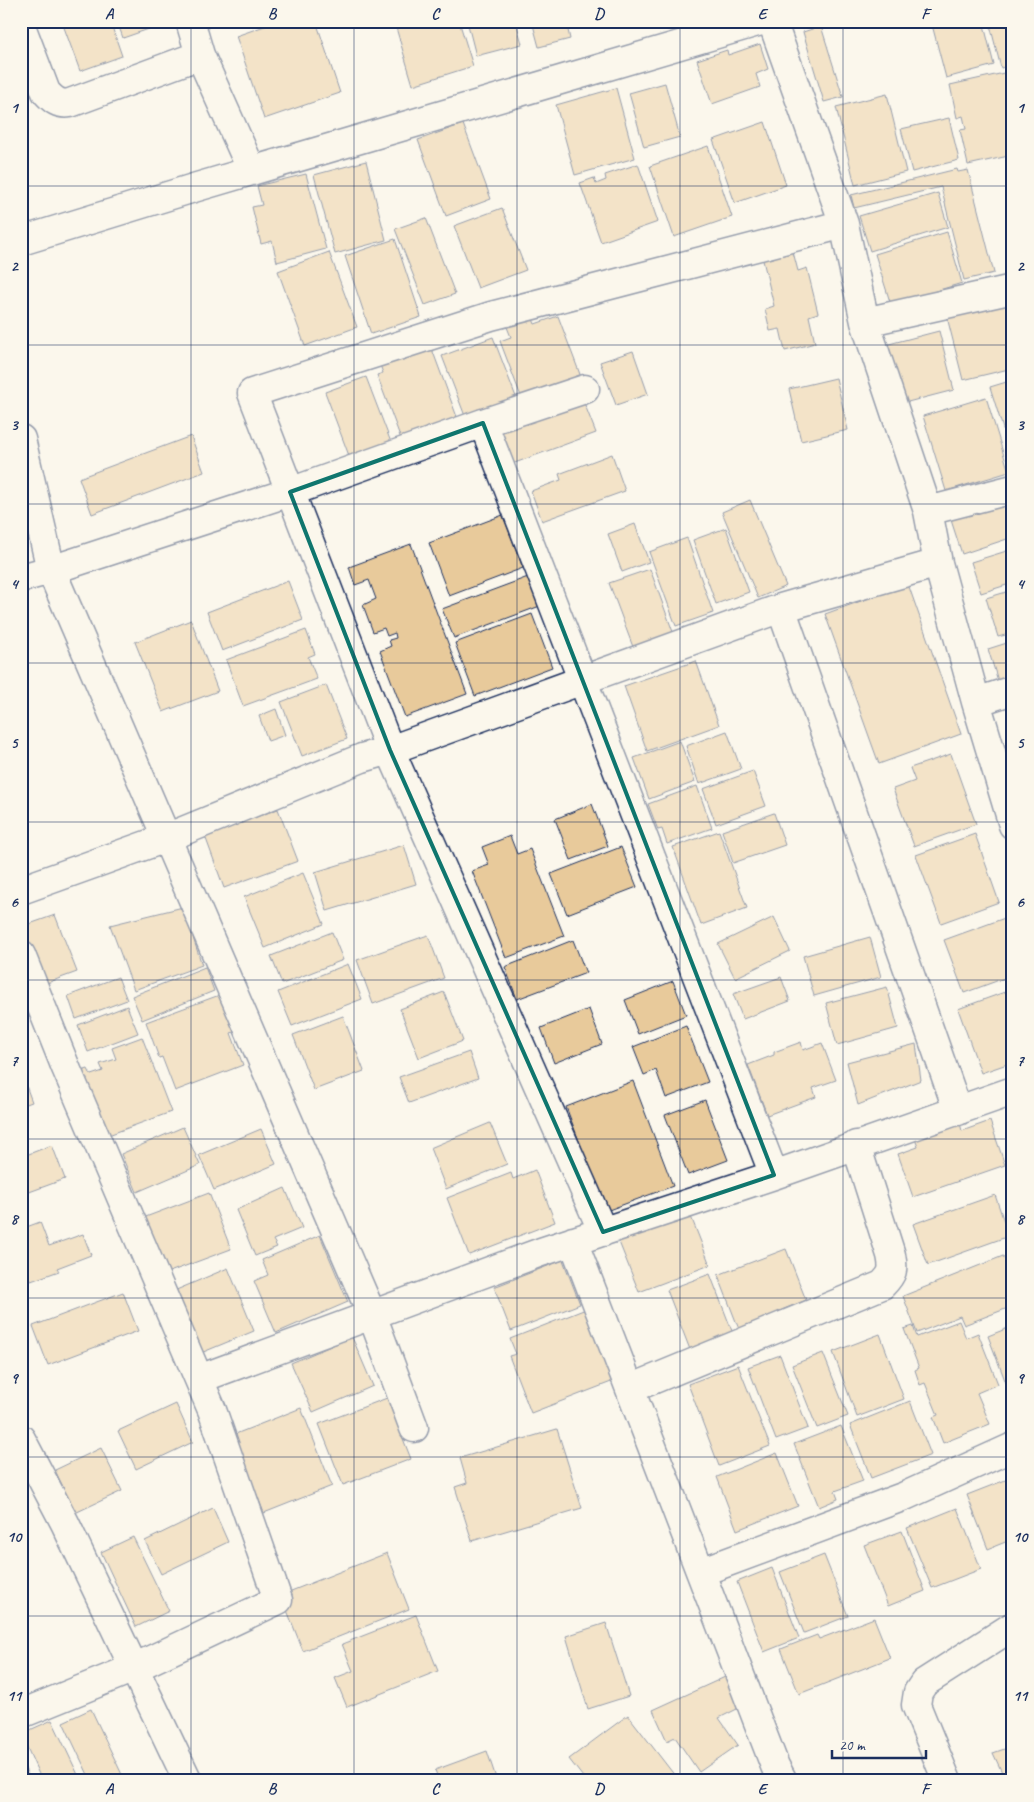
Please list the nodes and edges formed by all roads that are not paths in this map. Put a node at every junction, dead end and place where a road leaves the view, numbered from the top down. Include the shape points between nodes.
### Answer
1 (190, 21) edge
2 (761, 21) edge
3 (772, 21) edge
4 (21, 26) edge
5 (200, 55) junction
6 (252, 171) junction
7 (844, 224) junction
8 (21, 241) edge
9 (1013, 289) edge
10 (865, 322) junction
11 (585, 389) dead end
12 (483, 423) junction
13 (21, 439) edge
14 (1013, 489) edge
15 (290, 492) junction
16 (928, 512) junction
17 (938, 563) junction
18 (51, 570) junction
19 (21, 578) edge
20 (781, 608) junction
21 (583, 681) junction
22 (1013, 690) edge
23 (976, 702) junction
24 (390, 750) junction
25 (1013, 825) edge
26 (166, 838) junction
27 (21, 890) edge
28 (21, 955) edge
29 (1013, 1091) edge
30 (958, 1111) junction
31 (856, 1145) junction
32 (774, 1175) junction
33 (603, 1232) junction
34 (573, 1241) junction
35 (372, 1315) junction
36 (199, 1379) junction
37 (630, 1389) junction
38 (414, 1428) dead end
39 (21, 1439) edge
40 (1013, 1447) edge
41 (33, 1488) edge
42 (701, 1572) junction
43 (1013, 1626) edge
44 (134, 1668) junction
45 (21, 1714) edge
46 (188, 1781) edge
47 (783, 1781) edge
48 (947, 1781) edge

1 - 5 street
2 - 6 street
3 - 7 street
4 - 5 street via 46,92 63,104
5 - 6 street
6 - 8 street
7 - 10 street
7 - 15 street via 491,316 252,394
9 - 10 street
10 - 16 street
11 - 12 street
12 - 15 street
12 - 21 street
13 - 18 street
14 - 16 street
15 - 18 street
15 - 24 street
16 - 17 street
17 - 20 street
17 - 23 street
18 - 19 street
18 - 26 street
20 - 21 street
20 - 30 street
21 - 24 street
21 - 32 street
22 - 23 street
23 - 25 street
24 - 26 street via 362,758
24 - 33 street
26 - 27 street
26 - 35 street
28 - 36 street
29 - 30 street
30 - 31 street
31 - 32 street
31 - 37 street via 891,1255 891,1276 882,1285
32 - 33 street
33 - 34 street
34 - 35 street
34 - 37 street
35 - 36 street
35 - 38 street
36 - 44 street via 278,1600
37 - 42 street
39 - 41 street
40 - 42 street via 905,1496
41 - 44 street
42 - 47 street
43 - 48 street via 924,1684 918,1692 916,1706
44 - 45 street
44 - 46 street

